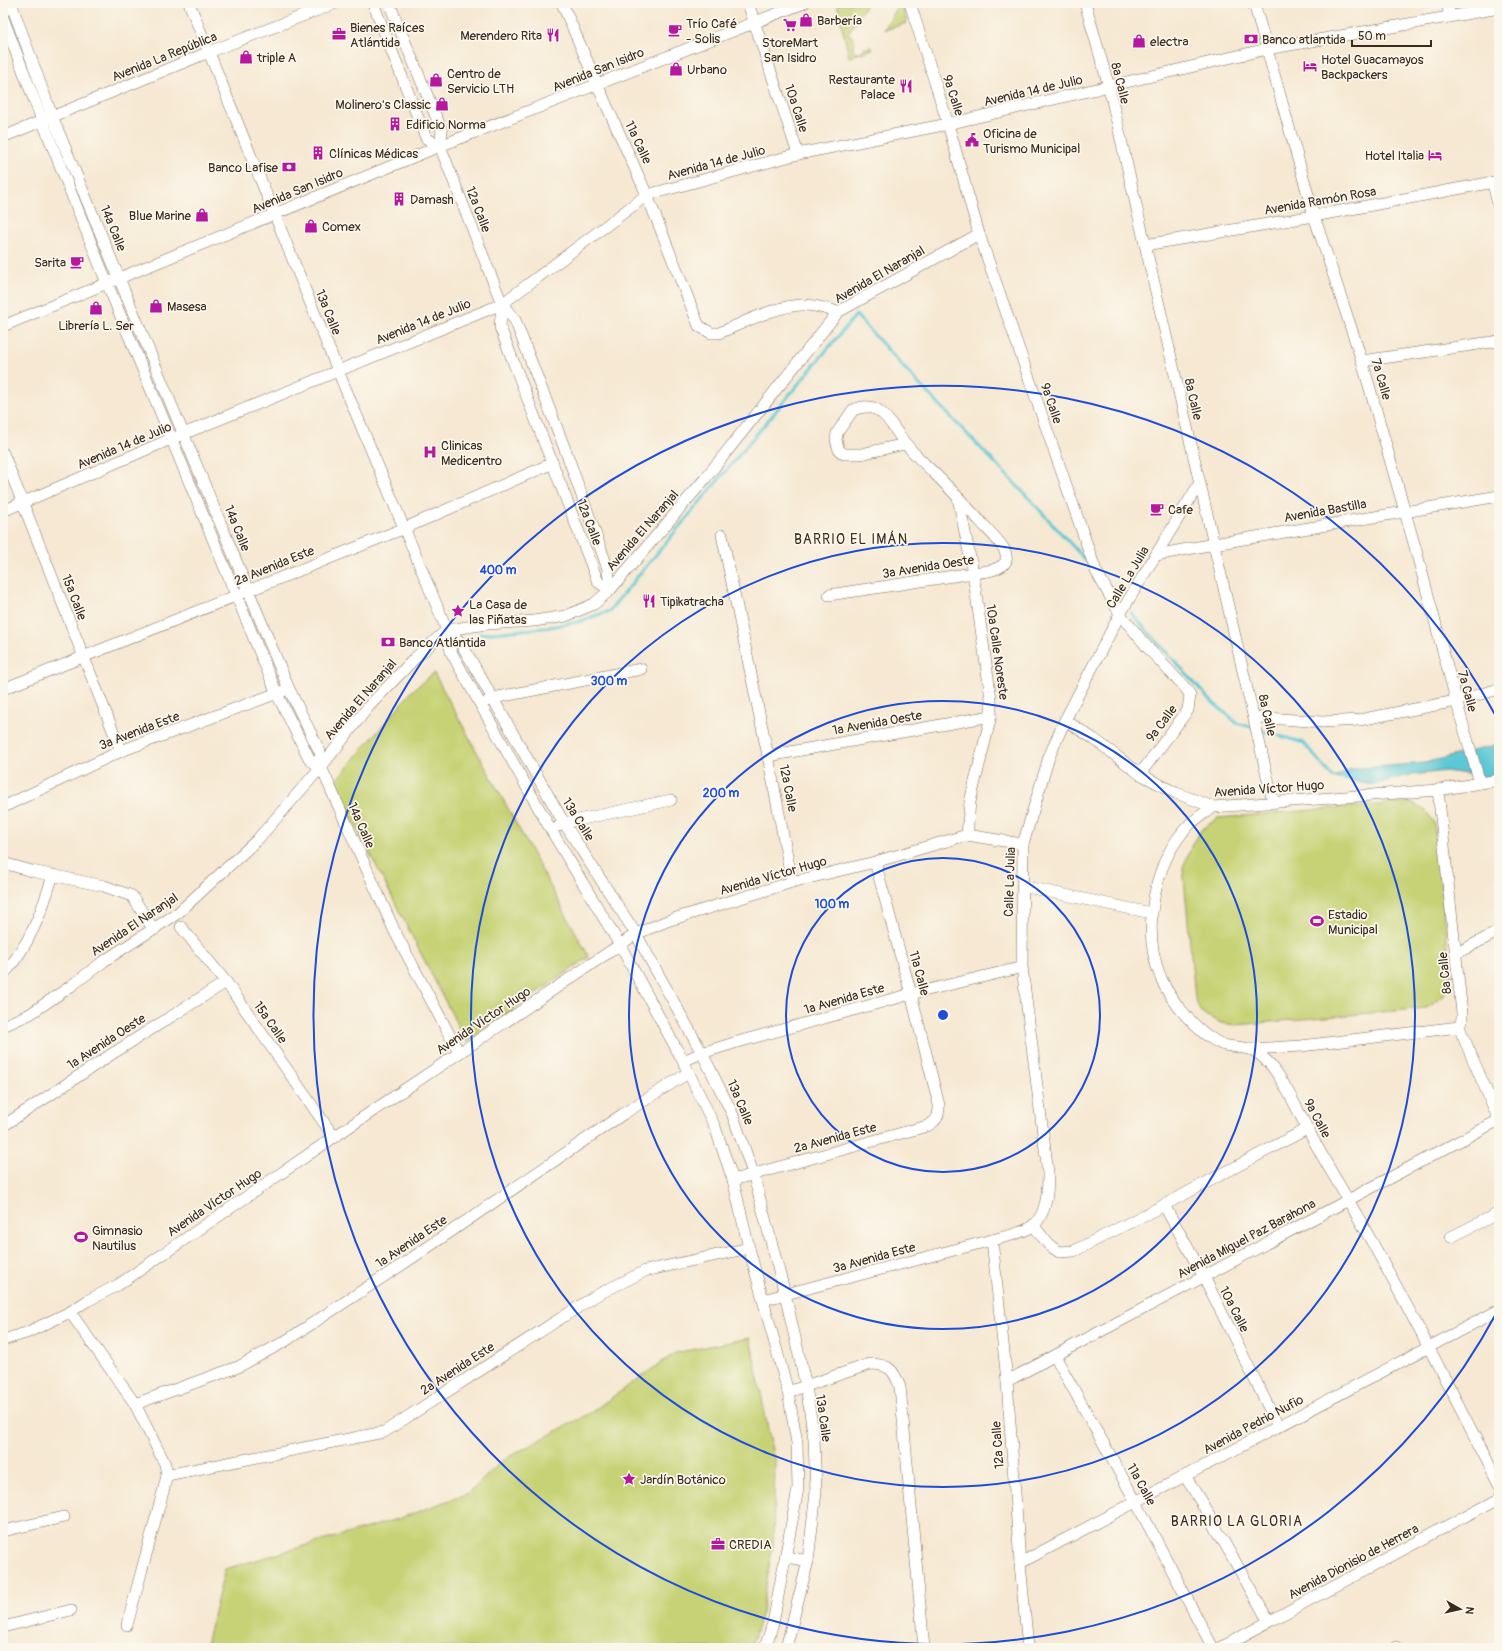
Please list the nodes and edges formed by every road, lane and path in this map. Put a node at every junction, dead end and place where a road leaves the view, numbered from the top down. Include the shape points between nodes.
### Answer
1 (11, 3) edge
2 (189, 3) edge
3 (336, 3) edge
4 (373, 3) edge
5 (389, 3) edge
6 (562, 3) edge
7 (748, 3) edge
8 (804, 3) edge
9 (910, 3) edge
10 (1085, 3) edge
11 (1254, 3) edge
12 (1447, 3) edge
13 (1499, 8) edge
14 (1450, 17) junction
15 (3, 18) edge
16 (754, 22) junction
17 (1267, 49) junction
18 (209, 52) junction
19 (596, 84) junction
20 (1109, 87) junction
21 (52, 116) junction
22 (42, 120) junction
23 (948, 124) junction
24 (3, 137) edge
25 (440, 146) junction
26 (798, 154) junction
27 (1496, 182) edge
28 (647, 194) junction
29 (1499, 209) edge
30 (275, 215) junction
31 (1314, 216) junction
32 (979, 234) junction
33 (1145, 245) junction
34 (120, 278) junction
35 (107, 283) junction
36 (502, 304) junction
37 (838, 312) junction
38 (3, 326) edge
39 (1499, 341) edge
40 (1362, 361) junction
41 (338, 371) junction
42 (184, 434) junction
43 (171, 439) junction
44 (905, 444) junction
45 (3, 453) edge
46 (553, 463) junction
47 (1199, 484) junction
48 (958, 496) junction
49 (1499, 496) edge
50 (24, 503) junction
51 (3, 511) edge
52 (1405, 511) junction
53 (405, 528) junction
54 (722, 536) dead end
55 (1214, 544) junction
56 (1156, 555) junction
57 (972, 573) junction
58 (248, 590) junction
59 (610, 590) junction
60 (237, 595) junction
61 (829, 595) dead end
62 (1120, 614) junction
63 (447, 630) junction
64 (83, 658) junction
65 (641, 669) dead end
66 (3, 689) edge
67 (289, 689) junction
68 (1499, 689) edge
69 (277, 694) junction
70 (493, 698) junction
71 (1456, 702) junction
72 (481, 705) junction
73 (991, 716) junction
74 (1254, 717) junction
75 (1065, 720) junction
76 (121, 751) junction
77 (768, 756) junction
78 (321, 766) junction
79 (1140, 774) junction
80 (1499, 780) edge
81 (1480, 783) junction
82 (1438, 790) junction
83 (671, 800) dead end
84 (1273, 802) junction
85 (3, 807) edge
86 (1213, 807) junction
87 (564, 823) junction
88 (551, 830) junction
89 (967, 835) junction
90 (1023, 844) junction
91 (875, 862) junction
92 (3, 863) edge
93 (53, 875) junction
94 (792, 882) junction
95 (1022, 886) junction
96 (1151, 913) junction
97 (181, 926) dead end
98 (154, 930) junction
99 (1499, 931) edge
100 (636, 934) junction
101 (620, 946) junction
102 (1457, 953) junction
103 (1015, 969) dead end
104 (3, 975) edge
105 (226, 982) junction
106 (911, 994) junction
107 (3, 1026) edge
108 (1459, 1027) junction
109 (1251, 1049) junction
110 (459, 1053) junction
111 (702, 1053) junction
112 (683, 1061) junction
113 (688, 1073) junction
114 (939, 1114) joint
115 (1499, 1120) edge
116 (3, 1126) edge
117 (1307, 1129) junction
118 (334, 1137) junction
119 (753, 1173) junction
120 (733, 1180) junction
121 (1349, 1199) junction
122 (1164, 1206) junction
123 (1499, 1213) edge
124 (1033, 1225) junction
125 (1451, 1237) dead end
126 (992, 1240) junction
127 (749, 1248) junction
128 (1204, 1277) junction
129 (785, 1294) junction
130 (763, 1300) junction
131 (1499, 1310) edge
132 (70, 1312) junction
133 (3, 1340) edge
134 (1429, 1347) junction
135 (1055, 1356) junction
136 (1007, 1381) junction
137 (806, 1386) junction
138 (788, 1392) junction
139 (135, 1404) junction
140 (1278, 1426) junction
141 (167, 1475) junction
142 (1185, 1476) junction
143 (1499, 1484) edge
144 (1499, 1498) edge
145 (1136, 1502) junction
146 (64, 1517) dead end
147 (3, 1531) edge
148 (786, 1557) junction
149 (808, 1562) junction
150 (1020, 1563) junction
151 (71, 1610) dead end
152 (1269, 1622) junction
153 (127, 1625) dead end
154 (3, 1627) edge
155 (765, 1648) edge
156 (786, 1648) edge
157 (924, 1648) edge
158 (1028, 1648) edge
159 (1213, 1648) edge
160 (1220, 1648) edge

1 - 21 street, 14a Calle
2 - 18 street, 13a Calle
3 - 18 street, Avenida La República
4 - 25 street via 426,138
5 - 25 street, 12a Calle via 442,131
6 - 19 street, 11a Calle
7 - 16 street, 10a Calle
8 - 16 street, Avenida San Isidro
9 - 23 street, 9a Calle
10 - 20 street, 8a Calle
11 - 17 street, 7a Calle
12 - 14 street
13 - 14 street, Avenida 14 de Julio
14 - 17 street, Avenida 14 de Julio
15 - 22 street, 14a Calle
16 - 19 street, Avenida San Isidro
16 - 26 street, 10a Calle
17 - 20 street, Avenida 14 de Julio
17 - 31 street, 7a Calle
18 - 21 street, Avenida La República
18 - 30 street, 13a Calle
19 - 25 street, Avenida San Isidro
19 - 28 street, 11a Calle
20 - 23 street, Avenida 14 de Julio
20 - 33 street, 8a Calle
21 - 22 street, Avenida La República
21 - 34 street, 14a Calle
22 - 24 street, Avenida La República
22 - 35 street, 14a Calle
23 - 26 street, Avenida 14 de Julio
23 - 32 street, 9a Calle
25 - 30 street, Avenida San Isidro
25 - 36 street, 12a Calle
26 - 28 street, Avenida 14 de Julio
27 - 29 street
27 - 31 street, Avenida Ramón Rosa
28 - 36 street, Avenida 14 de Julio
28 - 37 street, 11a Calle via 699,326 719,333 793,306 805,305
30 - 34 street, Avenida San Isidro
30 - 41 street, 13a Calle
31 - 33 street, Avenida Ramón Rosa
31 - 40 street, 7a Calle
32 - 37 street, Avenida El Naranjal
32 - 62 street, 9a Calle via 1096,571
33 - 47 street, 8a Calle
34 - 35 street, Avenida San Isidro
34 - 42 street, 14a Calle
35 - 38 street, Avenida San Isidro
35 - 43 street, 14a Calle
36 - 41 street, Avenida 14 de Julio
36 - 46 street, 12a Calle via 500,326
36 - 59 street, 12a Calle via 515,320 568,458 608,569
37 - 59 street, Avenida El Naranjal via 704,480
39 - 40 street
40 - 52 street, 7a Calle
41 - 42 street, Avenida 14 de Julio
41 - 53 street, 13a Calle
42 - 43 street, Avenida 14 de Julio
42 - 58 street, 14a Calle
43 - 50 street, Avenida 14 de Julio
43 - 60 street, 14a Calle
44 - 44 street, 3a Avenida Oeste via 880,411 867,406 853,410 837,433 836,440 844,454 852,455
44 - 48 street, 3a Avenida Oeste
45 - 50 street, 15a Calle
46 - 53 street, 2a Avenida Este
46 - 59 street, 12a Calle via 598,582
47 - 55 street, 8a Calle
47 - 56 street, Calle La Julia
48 - 57 street, 10a Calle Noreste
48 - 57 street, 3a Avenida Oeste via 998,541 1007,555 1001,566
49 - 52 street, Avenida Bastilla
50 - 51 street, Avenida 14 de Julio
50 - 64 street, 15a Calle
52 - 55 street, Avenida Bastilla
52 - 71 street, 7a Calle
53 - 58 street, 2a Avenida Este
53 - 63 street, 13a Calle
54 - 77 street, 12a Calle
55 - 56 street, Avenida Bastilla
55 - 74 street, 8a Calle
56 - 62 street, Calle La Julia
57 - 61 street, 3a Avenida Oeste
57 - 73 street, 10a Calle Noreste via 990,683
58 - 60 street, 2a Avenida Este
58 - 67 street, 14a Calle
59 - 63 street, Avenida El Naranjal via 594,604 566,616
60 - 64 street, 2a Avenida Este
60 - 69 street, 14a Calle
62 - 75 street, Calle La Julia
62 - 79 street, 9a Calle via 1187,690 1191,702 1188,710
63 - 70 street, 13a Calle via 461,643
63 - 72 street, 13a Calle via 451,652
63 - 78 street, Avenida El Naranjal via 415,658 369,706
64 - 66 street, 2a Avenida Este
64 - 76 street, 15a Calle
65 - 70 street
67 - 69 street, 3a Avenida Este
67 - 78 street, 14a Calle via 320,752
68 - 71 street
69 - 76 street, 3a Avenida Este
69 - 78 street, 14a Calle via 310,760
70 - 72 street
70 - 87 street, 13a Calle
71 - 74 street via 1359,720 1322,722
71 - 81 street, 7a Calle
72 - 88 street, 13a Calle
73 - 77 street, 1a Avenida Oeste
73 - 89 street, 10a Calle Noreste via 970,802
74 - 84 street, 8a Calle
75 - 79 street, Avenida Víctor Hugo
75 - 90 street, Calle La Julia via 1050,757
76 - 85 street, 3a Avenida Este
77 - 94 street, 12a Calle
78 - 98 street, Avenida El Naranjal via 257,840 178,913
78 - 110 street, 14a Calle via 395,932
79 - 86 street, Avenida Víctor Hugo via 1176,793
80 - 81 street, Avenida Víctor Hugo
81 - 82 street, Avenida Víctor Hugo
82 - 84 street, Avenida Víctor Hugo
82 - 102 street, 8a Calle
83 - 87 street
84 - 86 street, Avenida Víctor Hugo
86 - 96 street via 1190,825 1172,848 1160,874
87 - 88 street
87 - 100 street, 13a Calle
88 - 101 street, 13a Calle
89 - 90 street, Avenida Víctor Hugo
89 - 91 street, Avenida Víctor Hugo
90 - 95 street, Calle La Julia
91 - 94 street, Avenida Víctor Hugo
91 - 106 street, 11a Calle
92 - 93 street
93 - 98 street via 104,886 132,896
93 - 104 street via 41,914 16,961
94 - 100 street, Avenida Víctor Hugo via 667,921
95 - 96 street
95 - 124 street, Calle La Julia via 1022,967 1048,1173 1048,1192 1042,1212
96 - 109 street via 1151,945 1161,978 1181,1011 1204,1034 1224,1045
97 - 105 street, 15a Calle
98 - 107 street, Avenida El Naranjal via 104,960 30,1014
99 - 102 street
100 - 101 street, Avenida Víctor Hugo
100 - 111 street, 13a Calle
101 - 110 street, Avenida Víctor Hugo
101 - 112 street, 13a Calle
102 - 108 street, 8a Calle via 1462,1013
103 - 106 street, 1a Avenida Este
105 - 116 street, 1a Avenida Oeste
105 - 118 street, 15a Calle
106 - 111 street, 1a Avenida Este
106 - 114 street, 11a Calle via 939,1105
108 - 109 street via 1308,1045
108 - 115 street
109 - 117 street, 9a Calle via 1272,1066
110 - 118 street, Avenida Víctor Hugo
111 - 112 street, 1a Avenida Este
111 - 119 street, 13a Calle via 732,1113
112 - 113 street, 13a Calle
113 - 120 street, 13a Calle via 715,1127
113 - 139 street, 1a Avenida Este via 284,1342 238,1367
114 - 119 street, 2a Avenida Este via 935,1122 927,1126
115 - 121 street, Avenida Miguel Paz Barahona
117 - 121 street, 9a Calle
117 - 122 street
118 - 132 street, Avenida Víctor Hugo via 118,1285
119 - 120 street, 2a Avenida Este
119 - 129 street, 13a Calle
120 - 127 street, 13a Calle
121 - 128 street, Avenida Miguel Paz Barahona
121 - 134 street, 9a Calle
122 - 124 street via 1074,1251 1059,1252 1049,1245
122 - 128 street, 10a Calle
123 - 125 street
124 - 126 street
126 - 129 street, 3a Avenida Este
126 - 136 street, 12a Calle
127 - 130 street, 13a Calle
127 - 141 street, 2a Avenida Este via 645,1272 597,1295 384,1432
128 - 135 street, Avenida Miguel Paz Barahona
128 - 140 street, 10a Calle
129 - 130 street, 3a Avenida Este
129 - 137 street, 13a Calle
130 - 138 street, 13a Calle
131 - 134 street, Avenida Pedrio Nufio
132 - 133 street, Avenida Víctor Hugo
132 - 139 street
134 - 140 street, Avenida Pedrio Nufio
134 - 143 street, 9a Calle
135 - 136 street, Avenida Miguel Paz Barahona
135 - 145 street, 11a Calle
136 - 150 street, 12a Calle
137 - 138 street
137 - 149 street, 13a Calle via 814,1439 816,1492
137 - 157 street via 870,1364 881,1364 896,1376 900,1387
138 - 148 street, 13a Calle via 796,1443 798,1489
139 - 141 street via 165,1464
140 - 142 street, Avenida Pedrio Nufio
141 - 153 street
142 - 145 street, Avenida Pedrio Nufio
142 - 152 street
144 - 152 street, Avenida Dionisio de Herrera
145 - 150 street, Avenida Pedrio Nufio
145 - 159 street, 11a Calle
146 - 147 street
148 - 149 street
148 - 155 street, 13a Calle via 773,1623
149 - 156 street, 13a Calle
150 - 158 street, 12a Calle
151 - 154 street
152 - 160 street, Avenida Dionisio de Herrera

